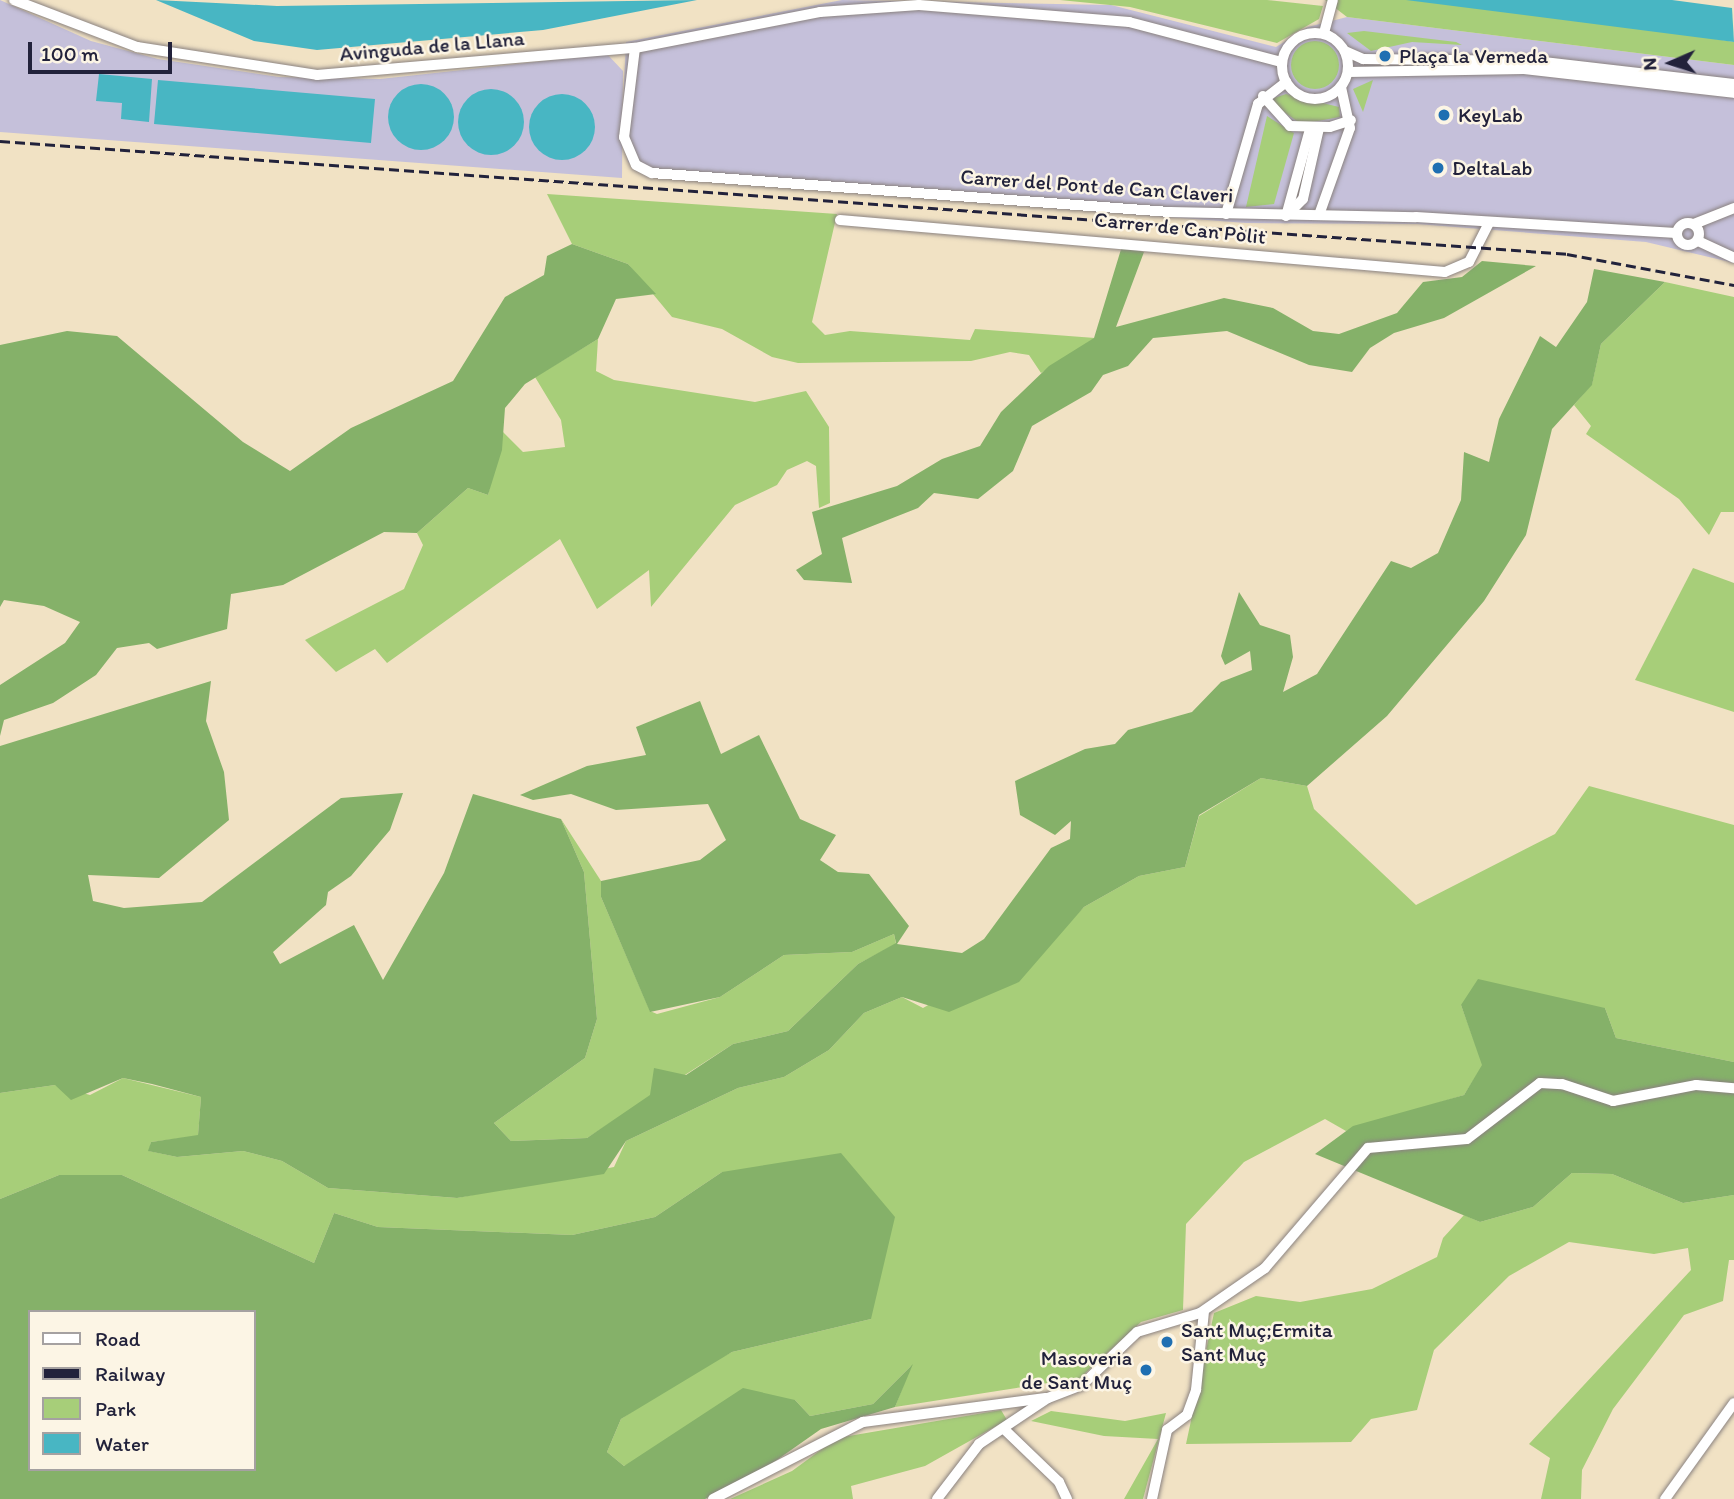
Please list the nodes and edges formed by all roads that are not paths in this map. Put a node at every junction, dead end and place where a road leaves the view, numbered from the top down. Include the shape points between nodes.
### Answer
1 (14, 0) edge
2 (1332, 4) edge
3 (1324, 33) junction
4 (612, 47) junction
5 (635, 48) junction
6 (1345, 51) junction
7 (1283, 56) junction
8 (632, 61) junction
9 (1348, 72) junction
10 (1286, 82) junction
11 (1734, 84) edge
12 (1341, 87) junction
13 (1734, 93) edge
14 (1263, 96) junction
15 (1351, 120) junction
16 (1315, 129) junction
17 (1734, 208) edge
18 (1226, 214) junction
19 (1319, 215) junction
20 (1286, 216) junction
21 (839, 220) dead end
22 (1489, 223) junction
23 (1697, 232) junction
24 (1677, 233) junction
25 (1734, 258) edge
26 (1734, 1088) edge
27 (1204, 1311) junction
28 (1052, 1396) junction
29 (1734, 1402) edge
30 (1005, 1430) junction
31 (713, 1499) edge
32 (937, 1499) edge
33 (1067, 1499) edge
34 (1152, 1499) edge
35 (1665, 1499) edge

1 - 4 street, Avinguda de la Llana via 117,42 284,73 392,73
2 - 3 street
3 - 6 street
3 - 7 street via 1301,35
4 - 5 street, Avinguda de la Llana
4 - 8 street
5 - 7 street, Avinguda de la Llana via 820,12 919,5 1059,11
5 - 8 street, Carrer del Pont de Can Claveri
6 - 9 street
6 - 11 street via 1363,59 1535,61
7 - 10 street
8 - 18 street, Carrer del Pont de Can Claveri via 624,137 636,165 652,173
9 - 12 street
9 - 13 street via 1524,69
10 - 12 street via 1308,99
10 - 14 street
12 - 15 street
14 - 16 street via 1276,116
14 - 18 street
15 - 16 street
15 - 19 street
16 - 20 street via 1303,198
17 - 23 street via 1709,219
18 - 20 street, Carrer del Pont de Can Claveri
19 - 20 street, Carrer del Pont de Can Claveri
19 - 22 street, Carrer del Pont de Can Claveri
21 - 22 street, Carrer de Can Pòlit via 1445,272 1469,262
22 - 24 street, Carrer del Pont de Can Claveri
23 - 24 street via 1682,224
23 - 24 street via 1685,245
23 - 25 street
26 - 27 street via 1696,1085 1614,1101 1562,1084 1540,1083 1467,1139 1368,1148 1341,1171 1275,1260
27 - 28 street via 1145,1327 1082,1385
27 - 34 street via 1196,1390 1187,1415 1167,1430
28 - 30 street
28 - 31 street via 863,1422
29 - 35 street
30 - 32 street via 979,1444
30 - 33 street via 1059,1482

